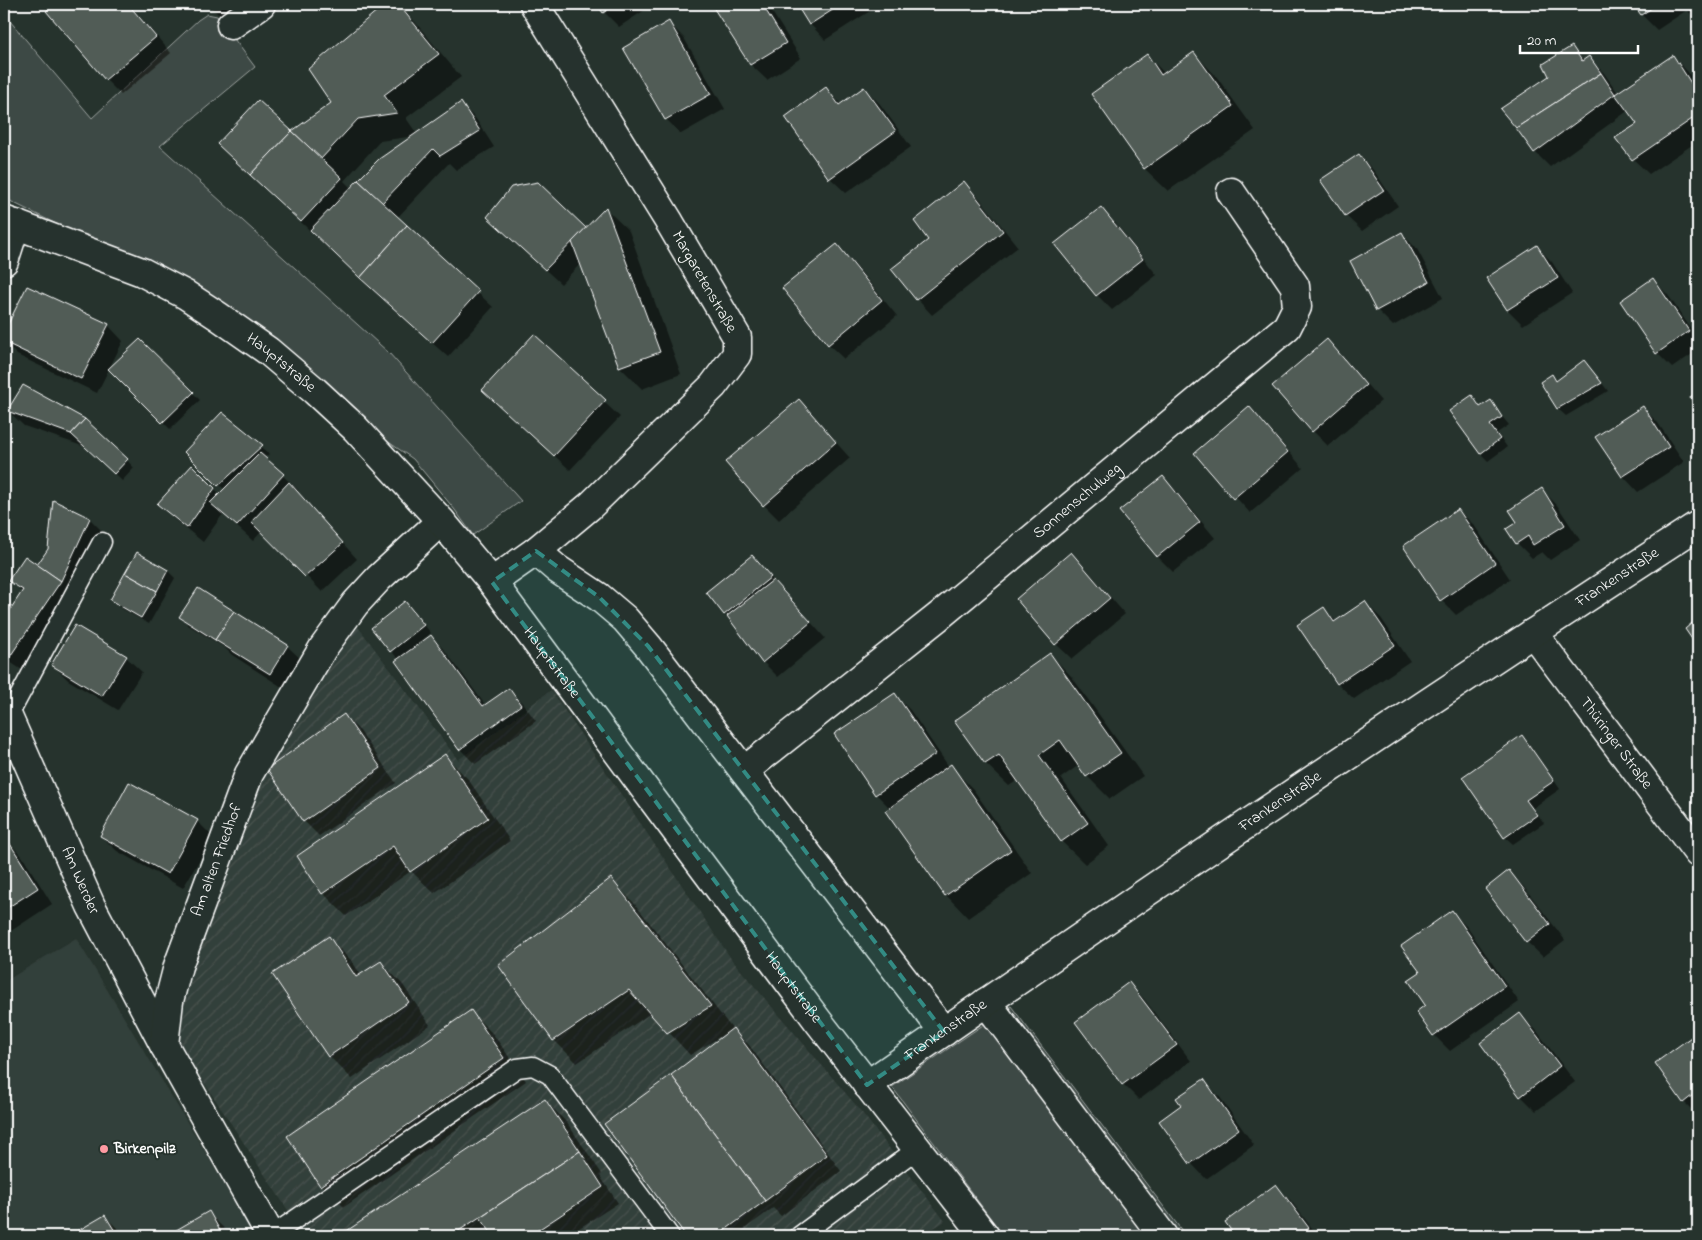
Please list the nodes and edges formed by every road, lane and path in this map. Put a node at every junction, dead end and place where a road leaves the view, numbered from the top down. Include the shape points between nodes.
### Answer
1 (262, 4) edge
2 (534, 4) edge
3 (231, 25) dead end
4 (1231, 192) dead end
5 (10, 222) edge
6 (4, 261) edge
7 (441, 521) junction
8 (1698, 525) edge
9 (102, 542) dead end
10 (536, 551) junction
11 (492, 582) junction
12 (1533, 633) junction
13 (6, 715) edge
14 (744, 771) junction
15 (1698, 853) edge
16 (986, 1002) junction
17 (944, 1032) junction
18 (164, 1045) junction
19 (867, 1085) junction
20 (917, 1149) junction
21 (271, 1236) edge
22 (670, 1236) edge
23 (798, 1236) edge
24 (985, 1236) edge
25 (1163, 1236) edge

1 - 3 street
2 - 10 street, Margaretenstraße via 737,337 737,354 713,386 590,506
4 - 14 street, Sonnenschulweg via 1295,286 1297,307 1287,327 938,617
5 - 6 street
5 - 7 street, Hauptstraße via 142,272 218,316 315,390
7 - 11 street, Hauptstraße
7 - 18 street, Am alten Friedhof via 355,604 323,648 249,774 178,966 169,1000
8 - 12 street, Frankenstraße
9 - 13 lane
10 - 11 street, Margaretenstraße
10 - 14 street via 624,619
11 - 19 street, Hauptstraße
12 - 15 street, Thüringer Straße
12 - 16 street, Frankenstraße
13 - 18 street, Am Werder via 91,906
14 - 17 street
16 - 17 street, Frankenstraße
16 - 25 street
17 - 19 street, Frankenstraße
18 - 21 street
19 - 20 street, Hauptstraße
20 - 23 lane
20 - 24 street, Hauptstraße
21 - 22 lane via 517,1068 533,1066 550,1075

